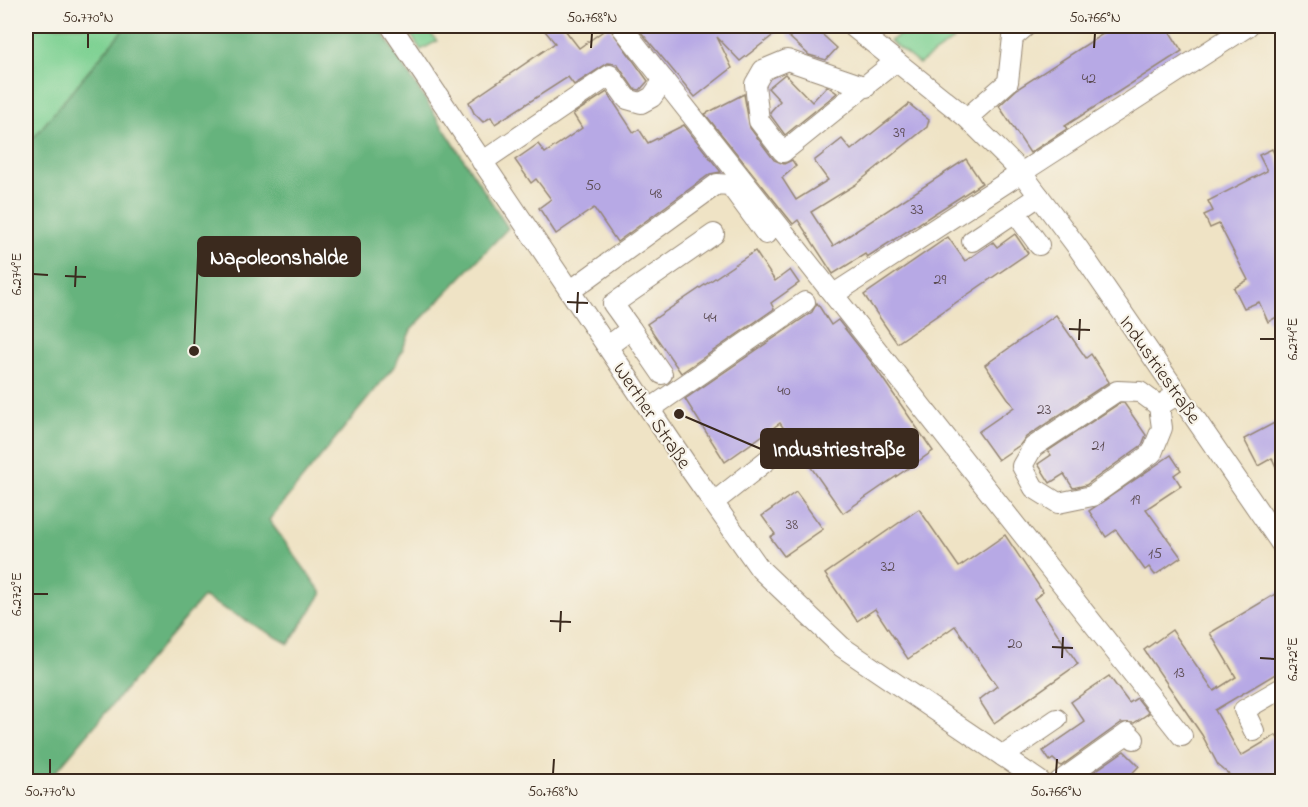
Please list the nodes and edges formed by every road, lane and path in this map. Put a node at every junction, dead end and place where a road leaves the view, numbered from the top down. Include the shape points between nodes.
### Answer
1 (391, 26) edge
2 (621, 26) edge
3 (852, 26) edge
4 (1026, 26) edge
5 (1248, 26) edge
6 (896, 61) junction
7 (664, 80) junction
8 (866, 87) junction
9 (967, 118) junction
10 (482, 162) junction
11 (1021, 172) junction
12 (1039, 196) junction
13 (1015, 212) junction
14 (714, 234) dead end
15 (766, 234) dead end
16 (972, 241) dead end
17 (1039, 245) dead end
18 (570, 291) junction
19 (834, 294) junction
20 (805, 302) dead end
21 (631, 329) junction
22 (608, 346) junction
23 (662, 374) dead end
24 (1178, 394) junction
25 (1159, 406) junction
26 (650, 408) junction
27 (781, 449) dead end
28 (713, 503) junction
29 (1282, 545) edge
30 (1282, 688) edge
31 (1057, 719) dead end
32 (1254, 731) dead end
33 (1182, 736) dead end
34 (1134, 739) dead end
35 (1003, 756) junction
36 (1041, 782) edge
37 (1059, 782) edge

1 - 10 street, Werther Straße
2 - 7 street
3 - 6 street, Industriestraße
4 - 9 street via 1013,37 1008,82
5 - 11 street
6 - 8 street
6 - 9 street, Industriestraße
7 - 10 street via 652,97 641,102 627,99 609,75
7 - 19 street
8 - 8 street via 783,152 759,121 755,84 763,70 787,60
9 - 11 street, Industriestraße
10 - 18 street, Werther Straße
11 - 12 street, Industriestraße
11 - 19 street
12 - 13 street
12 - 24 street, Industriestraße
13 - 16 street
13 - 17 street
14 - 21 street via 613,304
15 - 18 street via 730,185 717,184
18 - 22 street, Werther Straße
19 - 33 street
20 - 26 street
21 - 22 street
21 - 23 street
22 - 26 street, Werther Straße
24 - 25 street
24 - 29 street, Industriestraße
25 - 25 street via 1140,392 1117,391 1033,447 1022,466 1034,488 1058,503 1092,496 1152,453 1162,428
26 - 28 street, Werther Straße
27 - 28 street
28 - 35 street, Werther Straße via 760,569 842,647
30 - 32 street via 1244,710
31 - 35 street
34 - 37 street via 1128,733
35 - 36 street, Werther Straße

